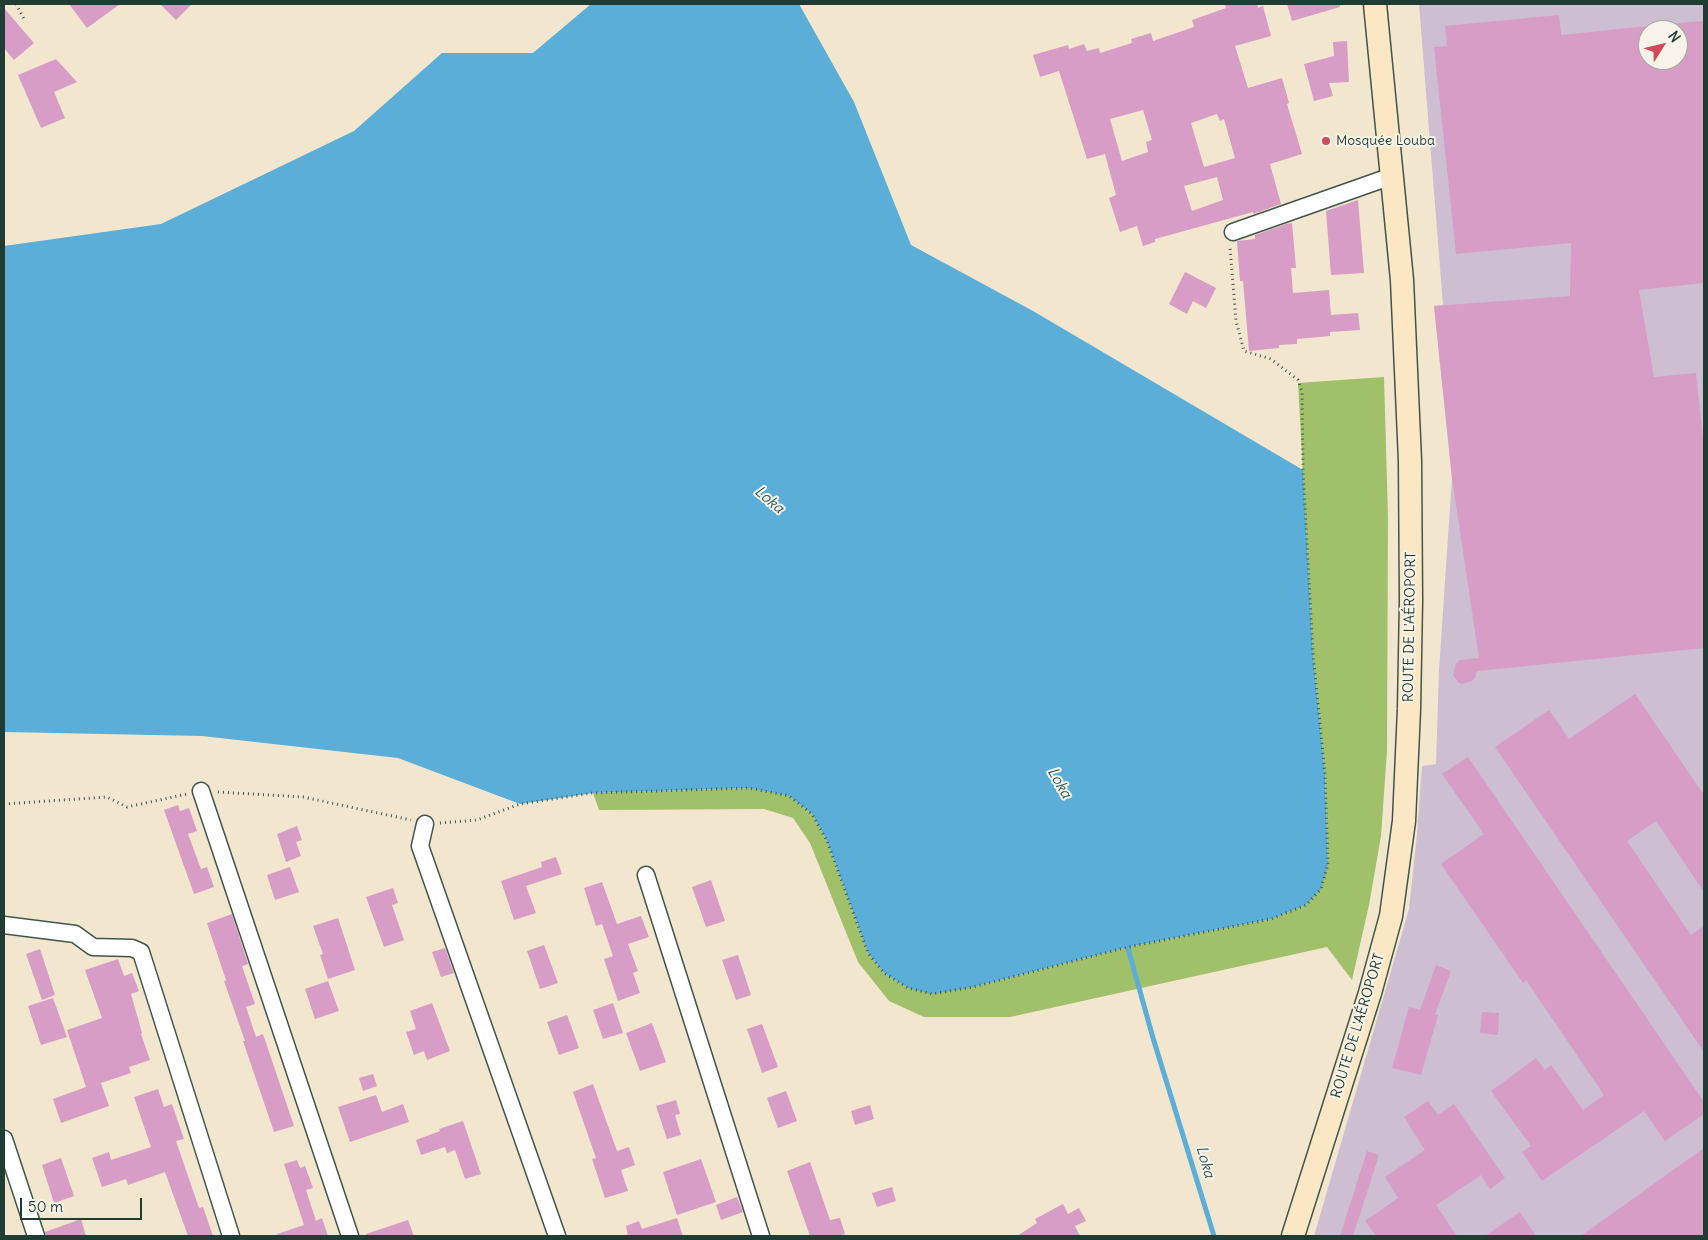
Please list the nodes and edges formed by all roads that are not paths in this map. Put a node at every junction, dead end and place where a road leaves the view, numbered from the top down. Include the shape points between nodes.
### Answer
1 (1375, 4) edge
2 (1392, 176) junction
3 (1233, 232) road end
4 (201, 791) road end
5 (424, 824) road end
6 (646, 875) dead end
7 (4, 925) edge
8 (4, 1139) edge
9 (36, 1236) edge
10 (231, 1236) edge
11 (350, 1236) edge
12 (556, 1236) edge
13 (761, 1236) edge
14 (1293, 1236) edge

1 - 2 main road, ROUTE DE L'AÉROPORT
2 - 3 street
2 - 14 main road, ROUTE DE L'AÉROPORT via 1402,280 1410,461 1411,601 1404,821 1391,916
4 - 11 street
5 - 12 street via 420,846
6 - 13 street
7 - 10 street via 75,934 93,947 132,948 141,952
8 - 9 street

